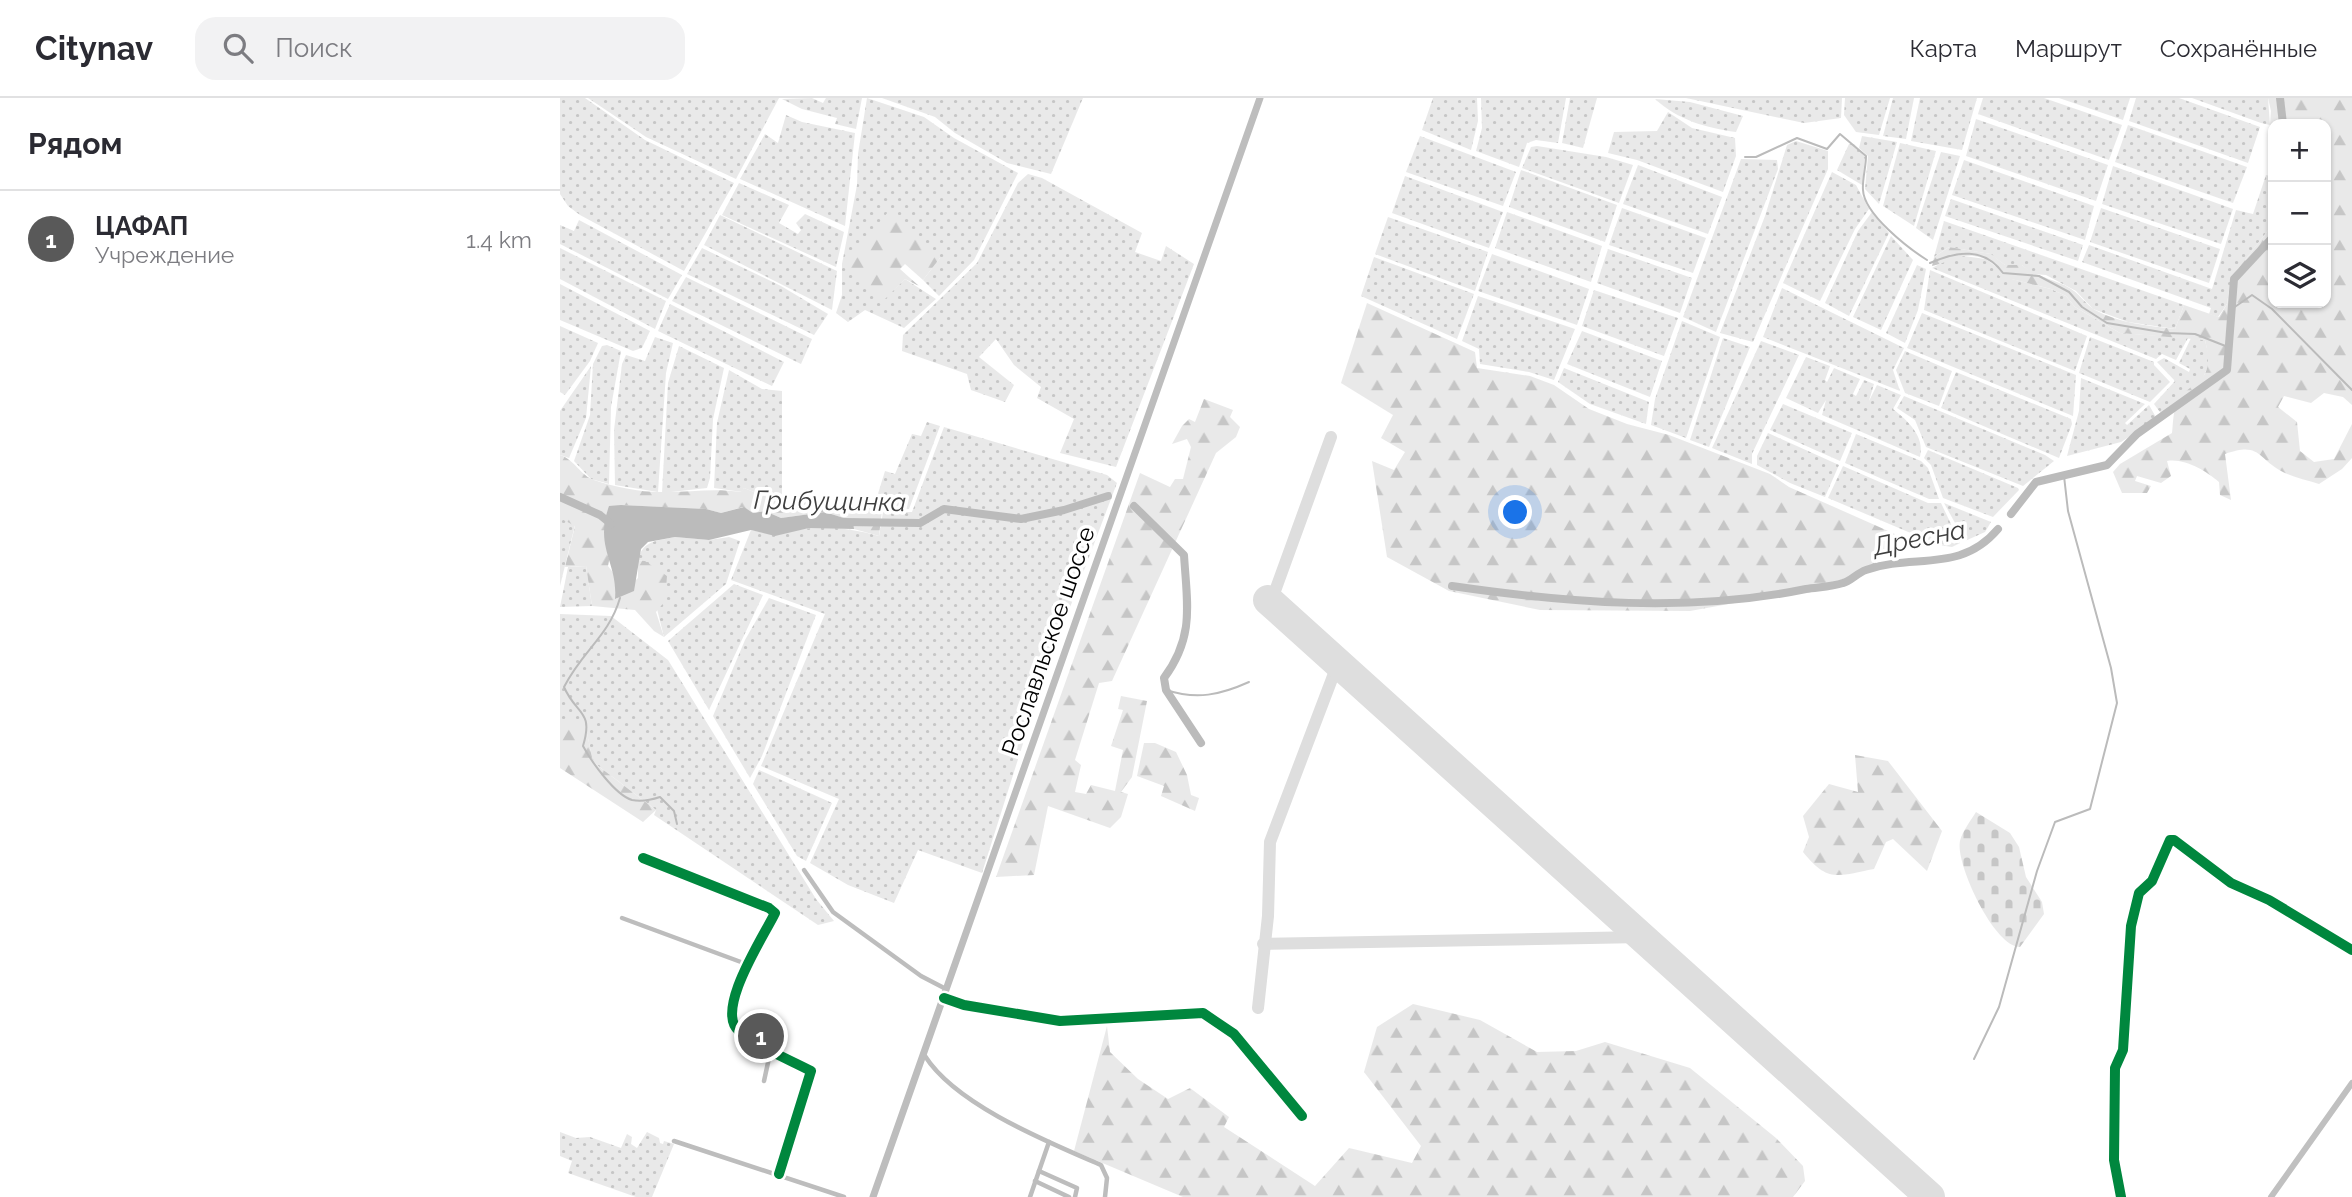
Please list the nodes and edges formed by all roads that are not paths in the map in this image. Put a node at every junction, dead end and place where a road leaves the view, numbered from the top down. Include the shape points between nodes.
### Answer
1 (1260, 98) edge
2 (643, 858) dead end
3 (804, 870) dead end
4 (622, 918) dead end
5 (2352, 950) edge
6 (749, 965) junction
7 (947, 989) junction
8 (944, 998) junction
9 (771, 1049) junction
10 (925, 1056) junction
11 (764, 1081) dead end
12 (2352, 1083) edge
13 (1302, 1116) dead end
14 (674, 1141) dead end
15 (1049, 1142) junction
16 (1040, 1171) junction
17 (779, 1174) junction
18 (1035, 1181) junction
19 (1032, 1196) edge
20 (844, 1197) edge
21 (873, 1197) edge
22 (1069, 1197) edge
23 (1075, 1197) edge
24 (1105, 1197) edge
25 (2121, 1197) edge
26 (2271, 1197) edge

1 - 7 main road, Рославльское шоссе
2 - 6 street via 775,913
3 - 7 street via 833,912 921,976
4 - 6 street
5 - 25 street via 2269,900 2231,883 2170,840 2152,881 2139,893 2131,926 2123,1050 2115,1068 2115,1160
6 - 9 street via 733,997 731,1015 737,1030
7 - 8 main road, Рославльское шоссе
8 - 10 main road, Рославльское шоссе
8 - 13 street via 1060,1021 1203,1013 1234,1034
9 - 11 street
9 - 17 street via 811,1071
10 - 15 street via 956,1092
10 - 21 main road, Рославльское шоссе
12 - 26 main road
14 - 17 street
15 - 16 street
15 - 24 street via 1101,1165 1107,1178
16 - 18 street
16 - 23 street via 1077,1188
17 - 20 street
18 - 19 street
18 - 22 street

